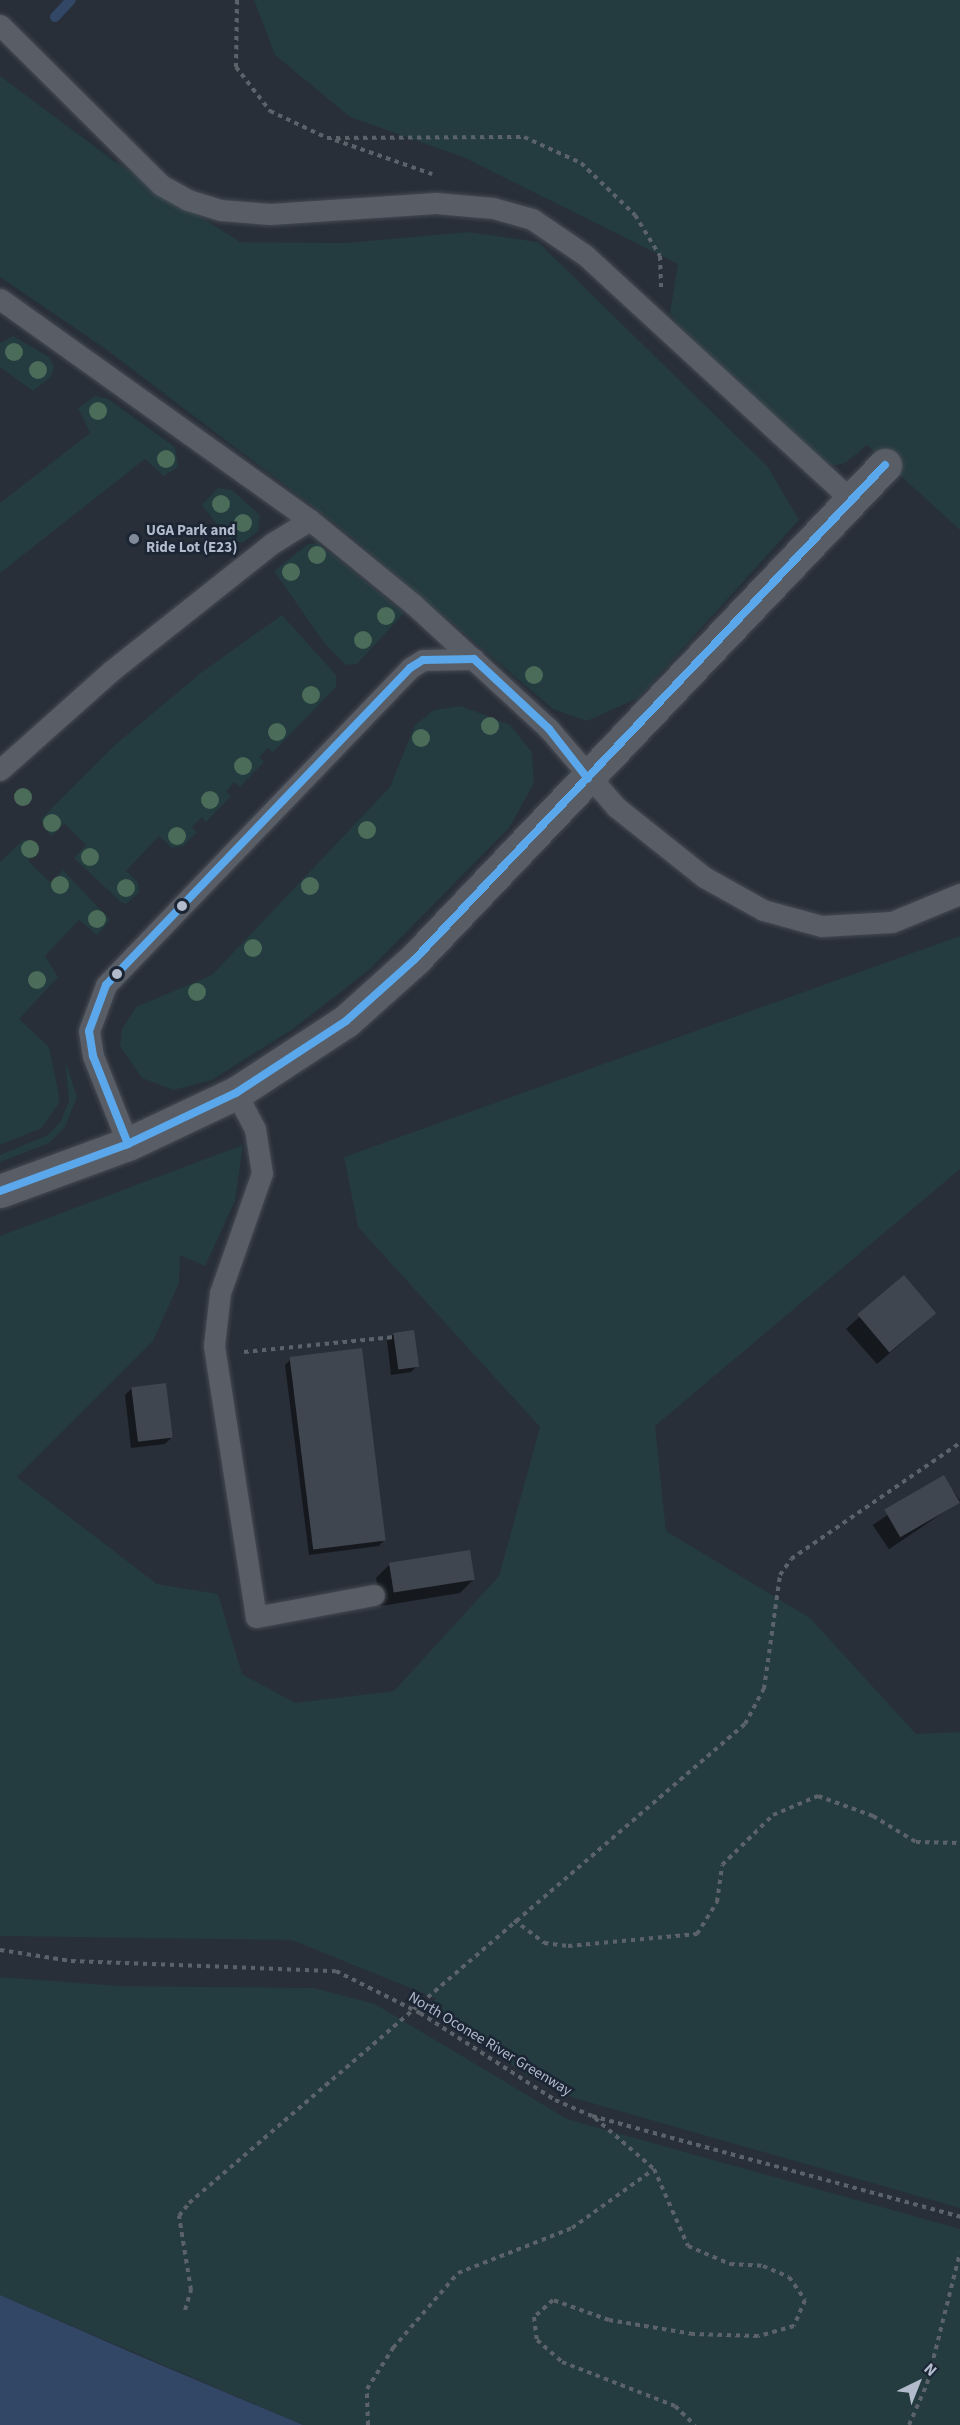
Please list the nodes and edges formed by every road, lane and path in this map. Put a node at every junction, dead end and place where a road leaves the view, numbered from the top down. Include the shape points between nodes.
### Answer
1 (237, 0) edge
2 (0, 25) edge
3 (327, 138) junction
4 (461, 205) junction
5 (0, 299) edge
6 (662, 326) junction
7 (885, 465) dead end
8 (852, 500) junction
9 (310, 520) junction
10 (474, 659) junction
11 (0, 770) edge
12 (588, 779) junction
13 (960, 894) edge
14 (236, 1093) junction
15 (128, 1144) junction
16 (0, 1191) edge
17 (394, 1337) dead end
18 (237, 1353) dead end
19 (960, 1443) edge
20 (374, 1595) dead end
21 (960, 1842) edge
22 (514, 1920) junction
23 (0, 1950) edge
24 (410, 2009) junction
25 (592, 2116) junction
26 (654, 2169) junction
27 (960, 2217) edge
28 (960, 2253) edge
29 (185, 2310) dead end
30 (368, 2425) edge
31 (695, 2425) edge
32 (909, 2425) edge

1 - 3 path via 236,67 270,111
2 - 4 lane via 161,185 188,200 221,210 270,214
3 - 4 path via 368,147 431,173
3 - 6 path via 524,137 581,164 635,215 660,256
4 - 6 lane via 532,219 585,255
5 - 9 lane
6 - 8 lane
7 - 8 street
8 - 12 street
9 - 10 lane
9 - 11 lane via 271,544 111,670
10 - 12 lane via 549,729
10 - 15 lane via 423,660 410,668 106,985 89,1031 93,1056
12 - 13 lane via 704,877 763,910 821,926 892,922
12 - 14 street via 415,959 346,1022
14 - 15 street
14 - 20 lane via 255,1129 262,1173 220,1293 214,1346 256,1617
15 - 16 street
17 - 18 path
19 - 22 path via 791,1559 780,1575 764,1689 745,1724
21 - 22 path via 916,1842 873,1816 818,1796 773,1815 722,1865 717,1902 697,1934 568,1946 544,1943
22 - 24 path
23 - 24 path, North Oconee River Greenway via 71,1961 336,1971
24 - 25 path, North Oconee River Greenway via 555,2100
24 - 29 path via 179,2216 191,2290
25 - 26 path
25 - 27 path, North Oconee River Greenway
26 - 30 path via 572,2228 458,2273 393,2348 367,2389
26 - 31 path via 688,2246 730,2264 763,2266 789,2277 805,2300 794,2326 758,2336 693,2334 609,2320 553,2300 534,2317 537,2340 561,2362 675,2406
28 - 32 path via 927,2384

